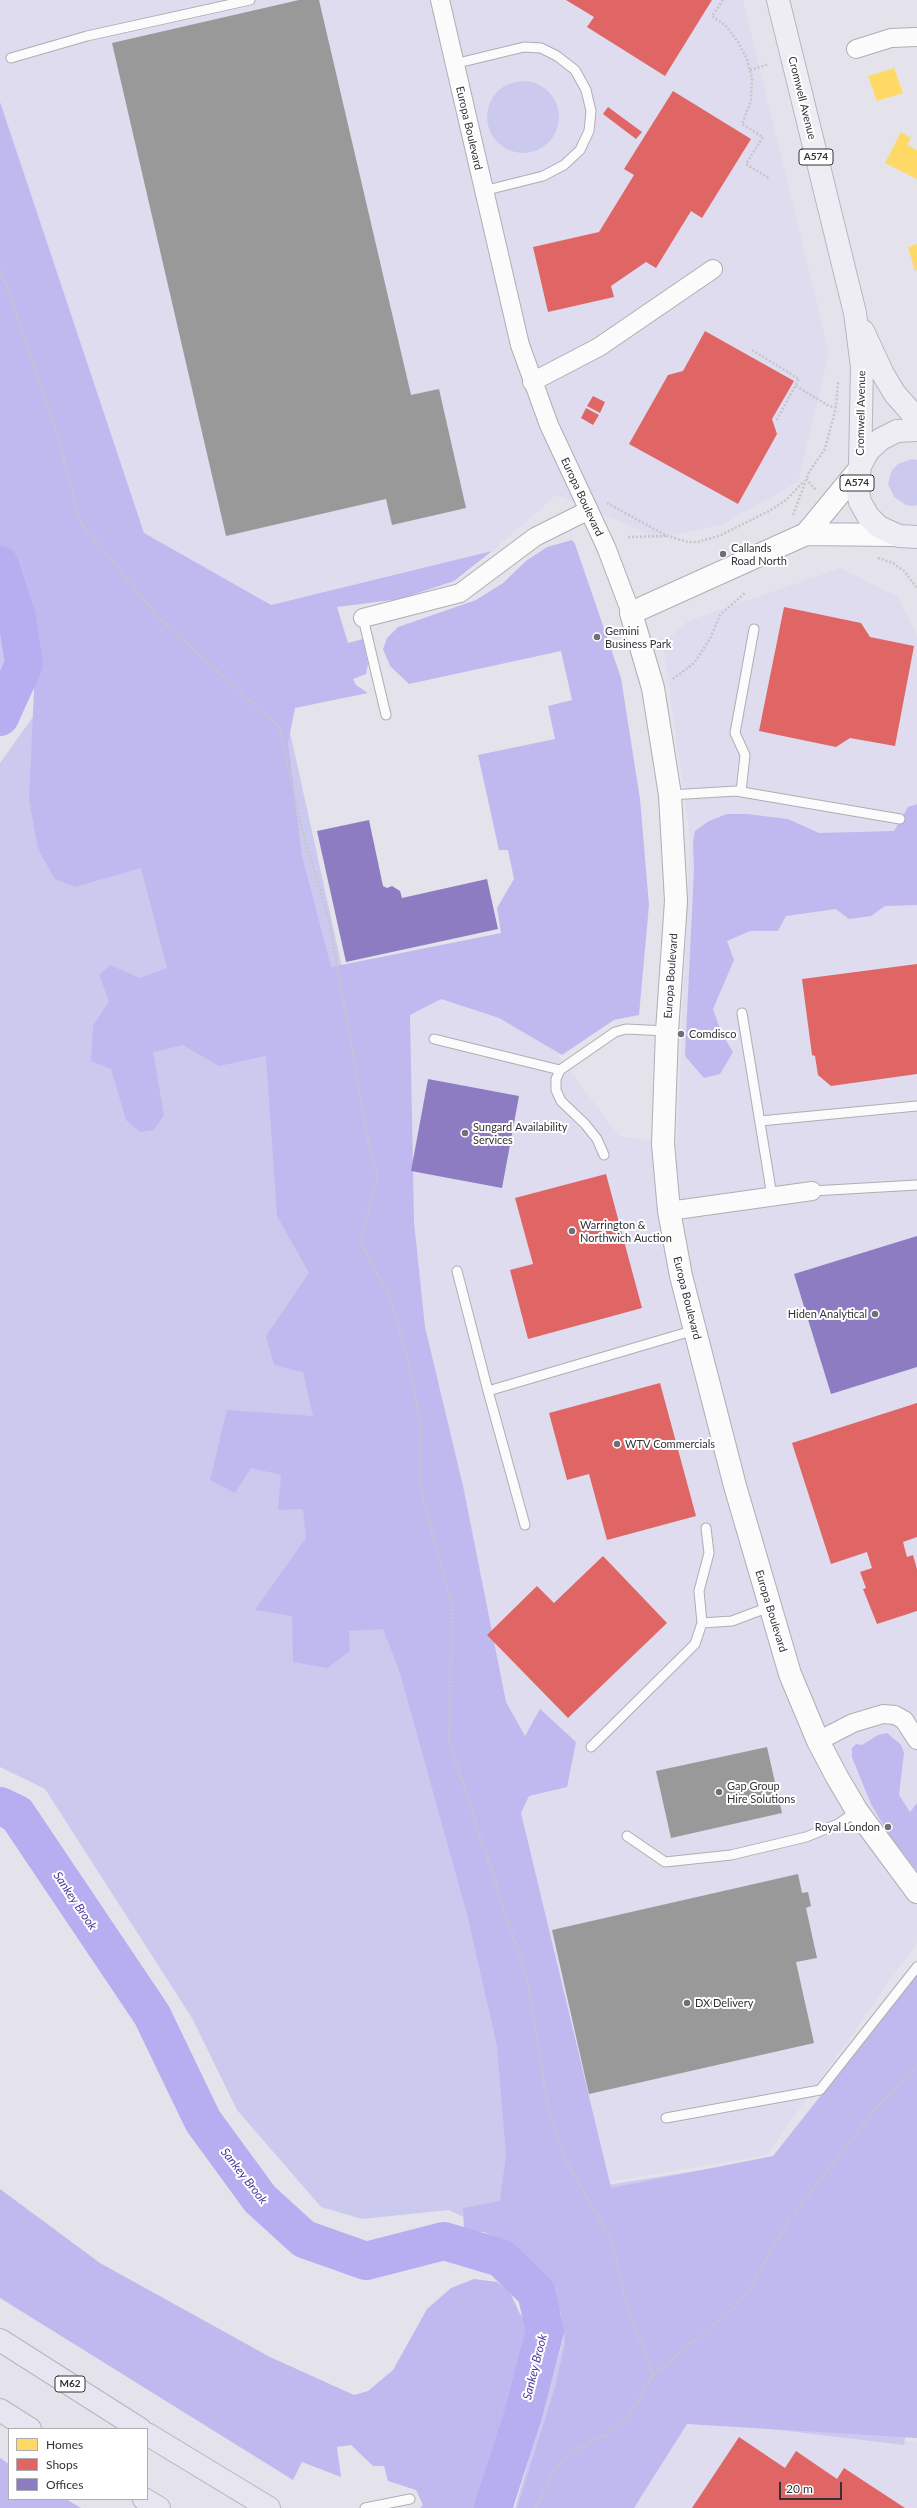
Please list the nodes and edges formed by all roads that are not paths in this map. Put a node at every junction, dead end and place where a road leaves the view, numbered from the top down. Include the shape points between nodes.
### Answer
1 (250, 0) edge
2 (440, 0) edge
3 (778, 0) edge
4 (917, 37) edge
5 (856, 49) dead end
6 (11, 58) dead end
7 (454, 64) junction
8 (483, 191) junction
9 (712, 269) dead end
10 (855, 313) junction
11 (532, 382) junction
12 (917, 419) edge
13 (917, 430) edge
14 (859, 468) junction
15 (596, 506) junction
16 (806, 534) junction
17 (903, 536) edge
18 (917, 554) edge
19 (631, 613) junction
20 (363, 618) joint
21 (754, 629) dead end
22 (386, 715) dead end
23 (742, 792) junction
24 (670, 795) junction
25 (900, 819) dead end
26 (742, 1013) dead end
27 (667, 1031) junction
28 (434, 1039) dead end
29 (560, 1070) junction
30 (917, 1106) edge
31 (760, 1121) junction
32 (604, 1155) dead end
33 (917, 1185) edge
34 (812, 1191) joint
35 (772, 1196) junction
36 (669, 1211) junction
37 (457, 1272) dead end
38 (695, 1330) junction
39 (488, 1391) junction
40 (525, 1525) dead end
41 (706, 1528) dead end
42 (769, 1607) junction
43 (702, 1623) junction
44 (917, 1740) edge
45 (818, 1741) junction
46 (591, 1747) dead end
47 (858, 1811) junction
48 (627, 1836) dead end
49 (917, 1892) edge
50 (917, 1967) edge
51 (666, 2118) dead end
52 (0, 2340) edge
53 (0, 2410) edge
54 (28, 2428) edge
55 (138, 2428) edge
56 (148, 2435) edge
57 (410, 2499) dead end
58 (146, 2500) edge
59 (159, 2508) edge
60 (269, 2508) edge
61 (365, 2508) edge

1 - 6 lane via 94,34
2 - 7 street, Europa Boulevard
3 - 10 main road, Cromwell Avenue / A574
4 - 5 street via 891,38
7 - 8 street, Europa Boulevard
7 - 8 lane via 524,47 542,48 575,70 586,90 591,111 589,131 580,150 564,165 543,176
8 - 11 street, Europa Boulevard via 508,302
9 - 11 street via 599,347
10 - 12 main road, Cromwell Avenue / A574 via 883,374 895,394
10 - 14 main road, Cromwell Avenue / A574 via 862,367
11 - 15 street, Europa Boulevard via 549,425
13 - 14 main road, A574 via 896,431 881,439 868,451
14 - 16 street
14 - 17 main road, A574 via 858,495 868,516 879,528
15 - 19 street, Europa Boulevard
15 - 20 street via 535,537 460,593
16 - 17 street
16 - 19 street
17 - 18 main road, A574
19 - 24 street, Europa Boulevard via 653,688
20 - 22 lane
21 - 23 lane via 735,732 745,755
23 - 24 lane
23 - 25 lane
24 - 27 street, Europa Boulevard via 676,901
26 - 31 lane
27 - 29 lane via 626,1029 615,1032
27 - 36 street, Europa Boulevard via 664,1144
28 - 29 lane
29 - 32 lane via 556,1079 556,1090 561,1101 586,1124 597,1138
30 - 31 lane
31 - 35 lane
33 - 34 lane
34 - 35 street
35 - 36 street
36 - 38 street, Europa Boulevard via 681,1276
37 - 39 lane
38 - 39 lane
38 - 42 street, Europa Boulevard
39 - 40 lane
41 - 43 lane via 709,1553 698,1591
42 - 43 lane via 732,1621
42 - 45 street, Europa Boulevard via 790,1674
43 - 46 lane via 700,1634 688,1653
44 - 45 street via 904,1720 895,1715 883,1714 853,1723
45 - 47 street, Europa Boulevard
47 - 48 lane via 838,1824 806,1837 731,1855 666,1862
47 - 49 street, Europa Boulevard
50 - 51 lane via 820,2090
52 - 55 highway, M62
53 - 54 highway
56 - 60 highway
57 - 61 lane
58 - 59 highway

